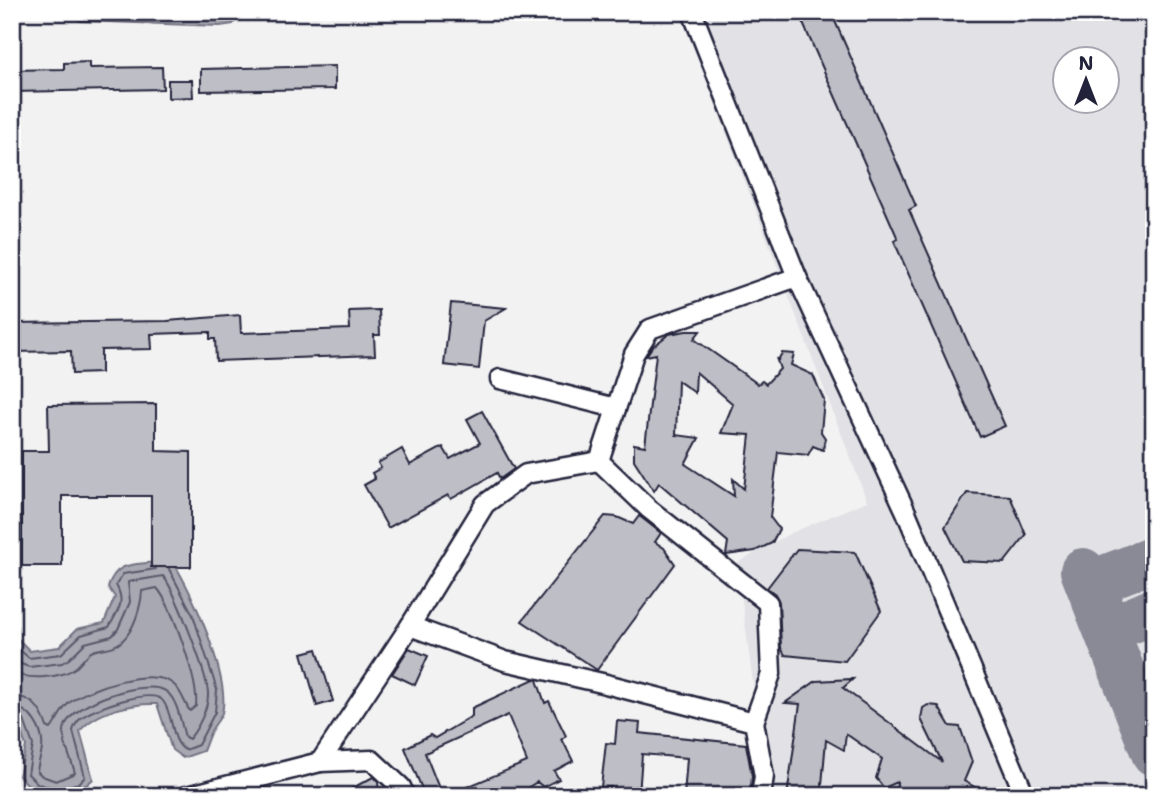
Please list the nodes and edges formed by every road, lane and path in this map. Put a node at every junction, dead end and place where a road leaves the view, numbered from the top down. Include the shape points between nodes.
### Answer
1 (692, 12) edge
2 (797, 277) junction
3 (500, 379) dead end
4 (616, 408) junction
5 (598, 461) junction
6 (410, 626) junction
7 (754, 722) junction
8 (320, 762) junction
9 (187, 796) edge
10 (405, 796) edge
11 (761, 796) edge
12 (1025, 796) edge

1 - 2 lane
2 - 4 lane via 650,329 634,354
2 - 12 lane via 906,512
3 - 4 lane
4 - 5 lane
5 - 6 lane via 526,474 485,504
5 - 7 lane via 649,509 768,603 771,674
6 - 7 lane via 505,661
6 - 8 lane
7 - 11 lane via 764,776
8 - 9 lane
8 - 10 lane via 372,760

